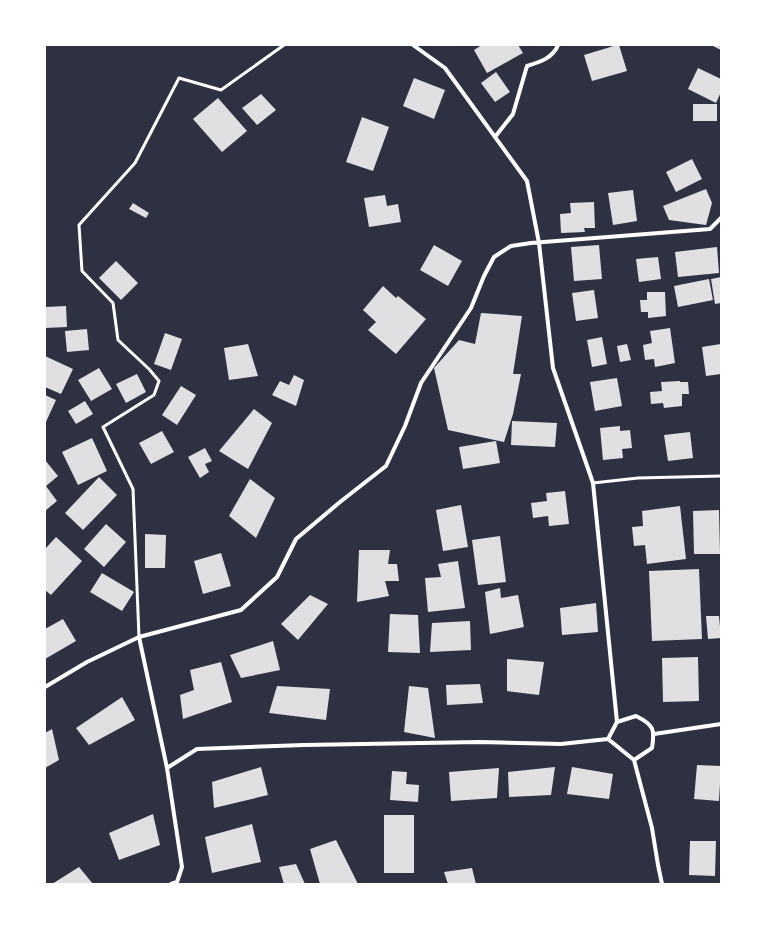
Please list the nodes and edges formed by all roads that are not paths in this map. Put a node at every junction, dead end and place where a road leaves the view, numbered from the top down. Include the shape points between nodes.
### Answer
1 (284, 45) edge
2 (413, 45) edge
3 (558, 45) edge
4 (495, 137) junction
5 (721, 218) edge
6 (539, 243) junction
7 (721, 476) edge
8 (593, 483) junction
9 (139, 637) junction
10 (45, 687) edge
11 (617, 722) junction
12 (721, 724) edge
13 (654, 734) junction
14 (608, 739) junction
15 (634, 760) junction
16 (168, 768) junction
17 (171, 884) edge
18 (662, 884) edge

1 - 9 lane via 221,90 179,78 134,163 79,225 82,271 113,303 118,340 159,381 154,395 103,427 133,489
2 - 4 street via 445,68
3 - 4 street via 556,52 544,61 527,66 512,114
4 - 6 street via 527,181
5 - 6 street via 710,229
6 - 8 street via 553,368
6 - 9 street via 511,246 494,256 471,308 421,383 386,466 296,539 277,578 240,610
7 - 8 lane via 638,478
8 - 11 street
9 - 10 street via 87,662
9 - 16 street
11 - 13 street via 636,716 648,722
11 - 14 street
12 - 13 street
13 - 15 street via 652,748
14 - 15 street
14 - 16 street via 561,744 480,742 197,749
15 - 18 street via 652,828
16 - 17 street via 182,867 177,882

